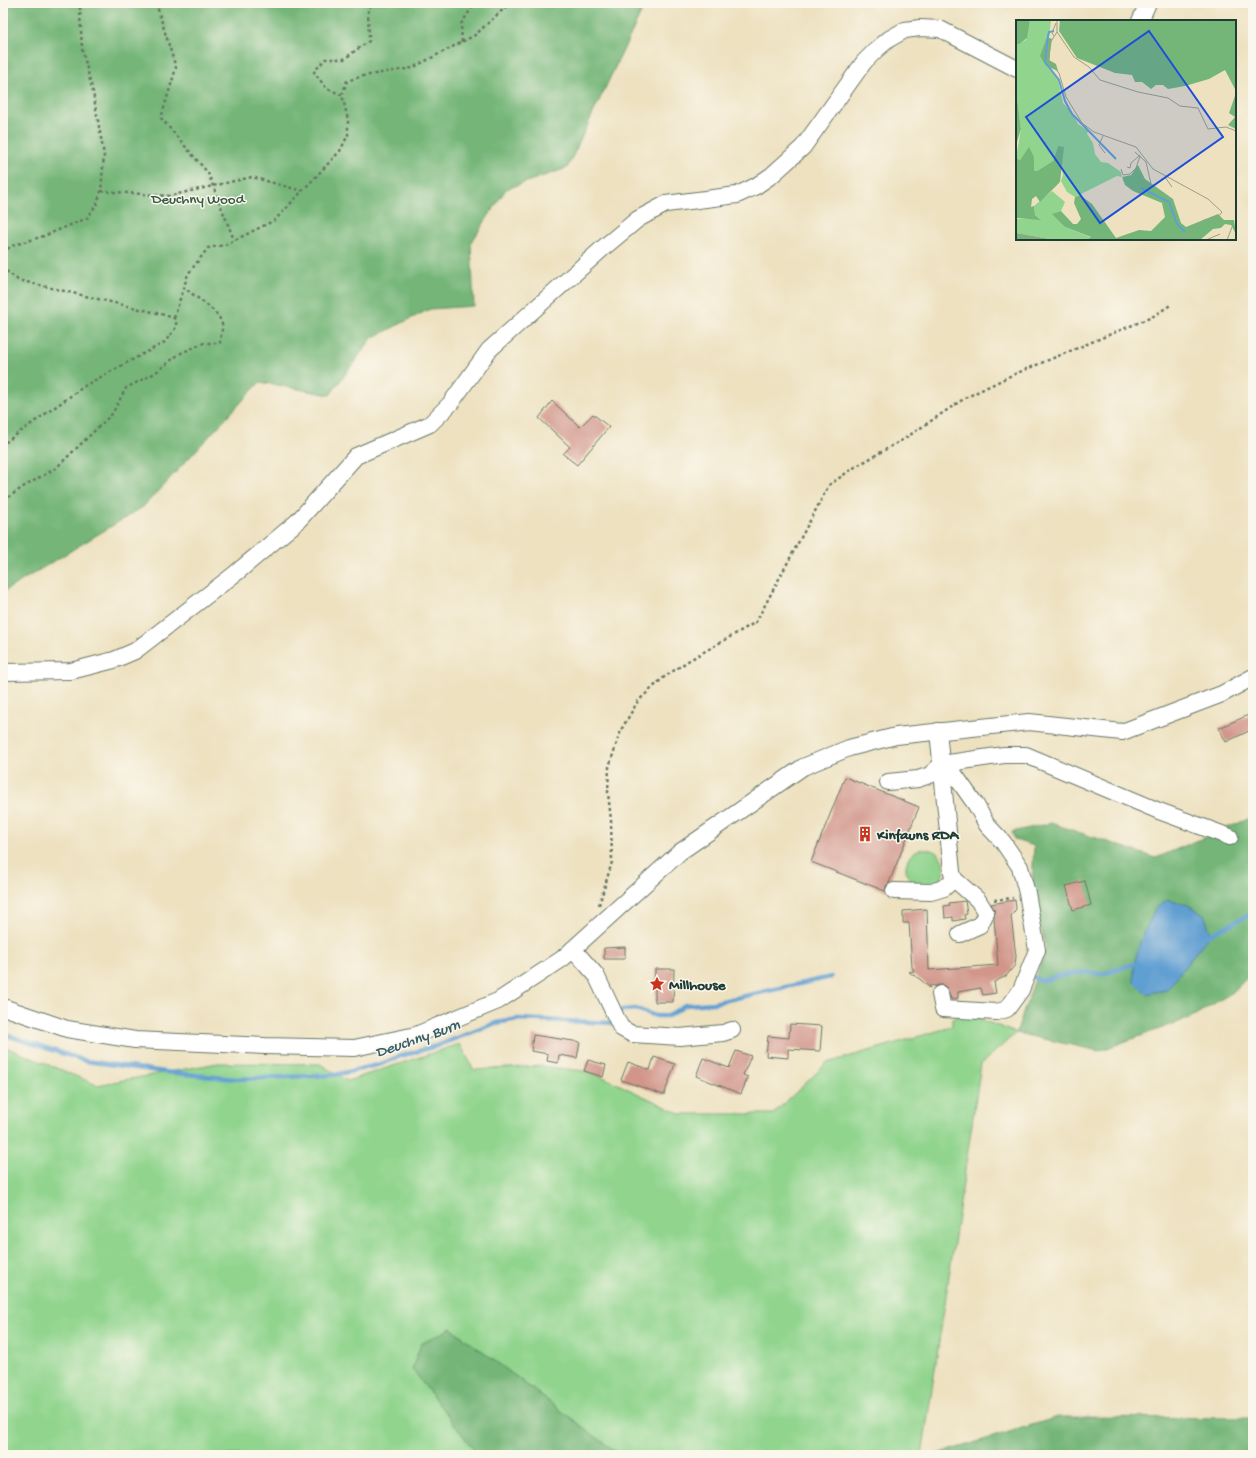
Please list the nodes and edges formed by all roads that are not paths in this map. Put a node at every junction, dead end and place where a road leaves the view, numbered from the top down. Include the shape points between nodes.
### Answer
1 (1148, 3) edge
2 (1140, 20) edge
3 (1016, 67) edge
4 (3, 672) edge
5 (1248, 683) edge
6 (938, 731) junction
7 (942, 767) junction
8 (888, 782) dead end
9 (1230, 837) dead end
10 (954, 879) junction
11 (894, 891) dead end
12 (960, 934) dead end
13 (573, 949) junction
14 (940, 994) dead end
15 (3, 1007) edge
16 (732, 1030) dead end

1 - 2 street
3 - 4 street via 940,29 905,30 889,39 864,62 803,147 772,175 737,195 666,204 638,219 489,350 450,404 430,424 356,456 297,522 135,651 114,660 71,671
5 - 6 street via 1122,732 1029,722
6 - 7 street
6 - 13 street via 896,736 849,748 804,767 680,852
7 - 8 street via 918,779
7 - 9 street via 1004,755 1026,755 1159,811
7 - 10 street
7 - 14 street via 952,772 987,825 1003,842 1020,867 1037,950 1021,990 1007,1009 997,1012 943,1009
10 - 11 street via 944,888 931,892
10 - 12 street via 978,900 986,913 980,925
13 - 15 street via 498,1001 416,1035 354,1048 135,1040 67,1029
13 - 16 street via 596,975 621,1028 632,1034 680,1037

